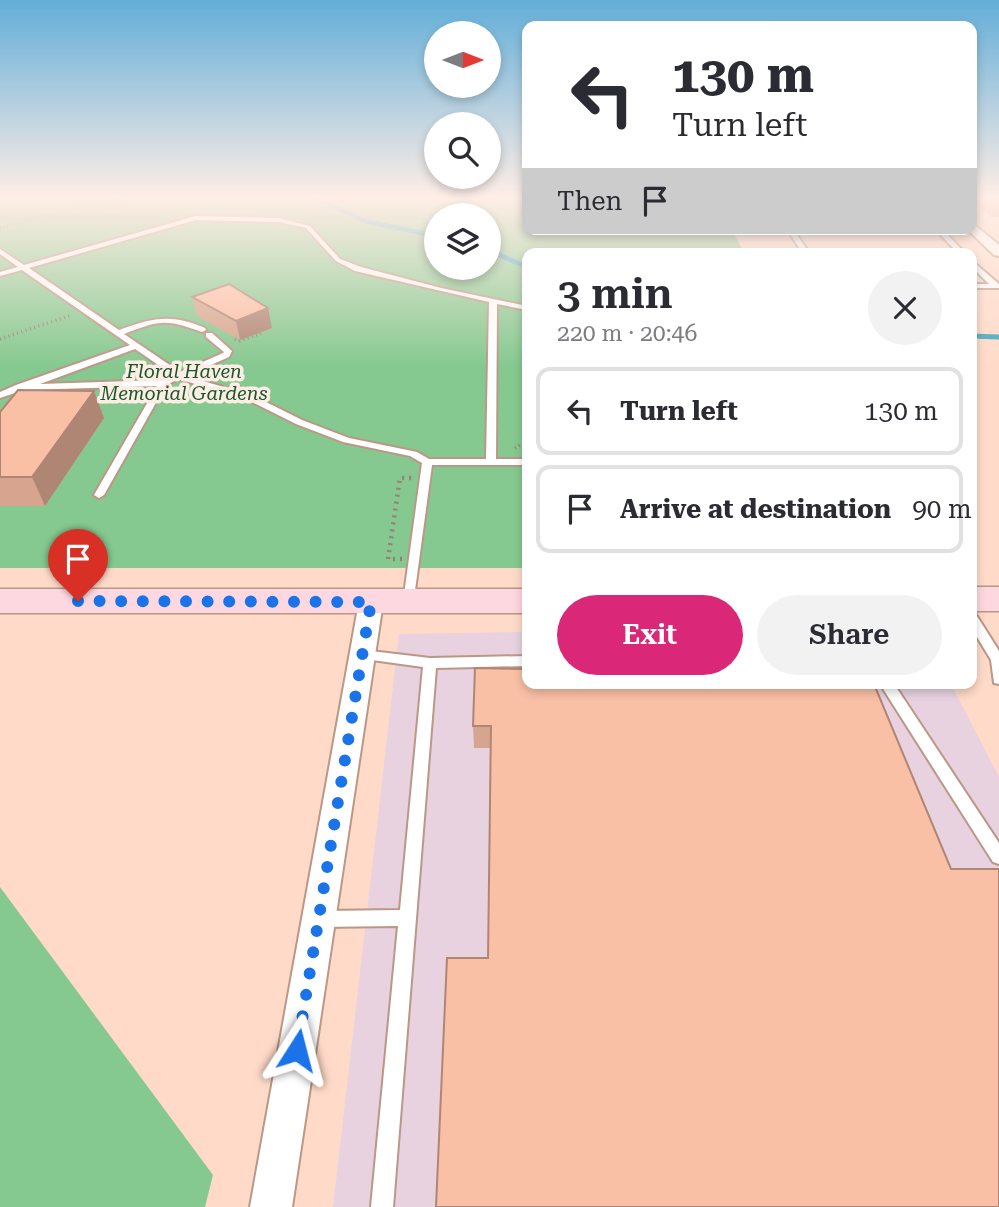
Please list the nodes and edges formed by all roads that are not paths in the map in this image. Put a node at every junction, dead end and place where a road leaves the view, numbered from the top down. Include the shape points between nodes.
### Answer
1 (5, 254) edge
2 (67, 254) edge
3 (333, 254) edge
4 (23, 267) junction
5 (977, 267) edge
6 (0, 274) edge
7 (977, 286) edge
8 (998, 286) edge
9 (493, 301) junction
10 (522, 307) edge
11 (118, 332) junction
12 (136, 346) junction
13 (181, 377) junction
14 (163, 383) junction
15 (19, 387) junction
16 (0, 394) edge
17 (427, 462) junction
18 (491, 462) junction
19 (522, 462) edge
20 (99, 495) dead end
21 (977, 599) edge
22 (999, 599) edge
23 (0, 601) edge
24 (522, 601) edge
25 (371, 602) junction
26 (409, 602) junction
27 (977, 626) edge
28 (362, 655) junction
29 (522, 661) edge
30 (998, 662) edge
31 (430, 663) junction
32 (999, 679) edge
33 (890, 689) edge
34 (999, 857) edge
35 (407, 918) junction
36 (318, 919) junction
37 (271, 1207) edge
38 (382, 1207) edge

1 - 4 lane
2 - 4 lane
3 - 9 lane via 358,269
4 - 6 lane
4 - 11 lane
5 - 8 lane
7 - 8 lane
9 - 10 lane
9 - 18 lane
11 - 12 lane
11 - 13 lane via 150,322 183,320 228,351
12 - 13 lane
12 - 15 lane
13 - 14 lane
13 - 17 lane via 251,398 346,440 413,454
14 - 15 lane
14 - 20 lane
15 - 16 lane
17 - 18 lane
17 - 26 lane
18 - 19 lane
21 - 22 street
23 - 25 street
24 - 26 street
25 - 26 street
25 - 28 street
27 - 30 lane
28 - 31 lane
28 - 36 street
29 - 31 lane
30 - 32 lane
31 - 35 lane
33 - 34 lane
35 - 36 lane
35 - 38 lane
36 - 37 street

